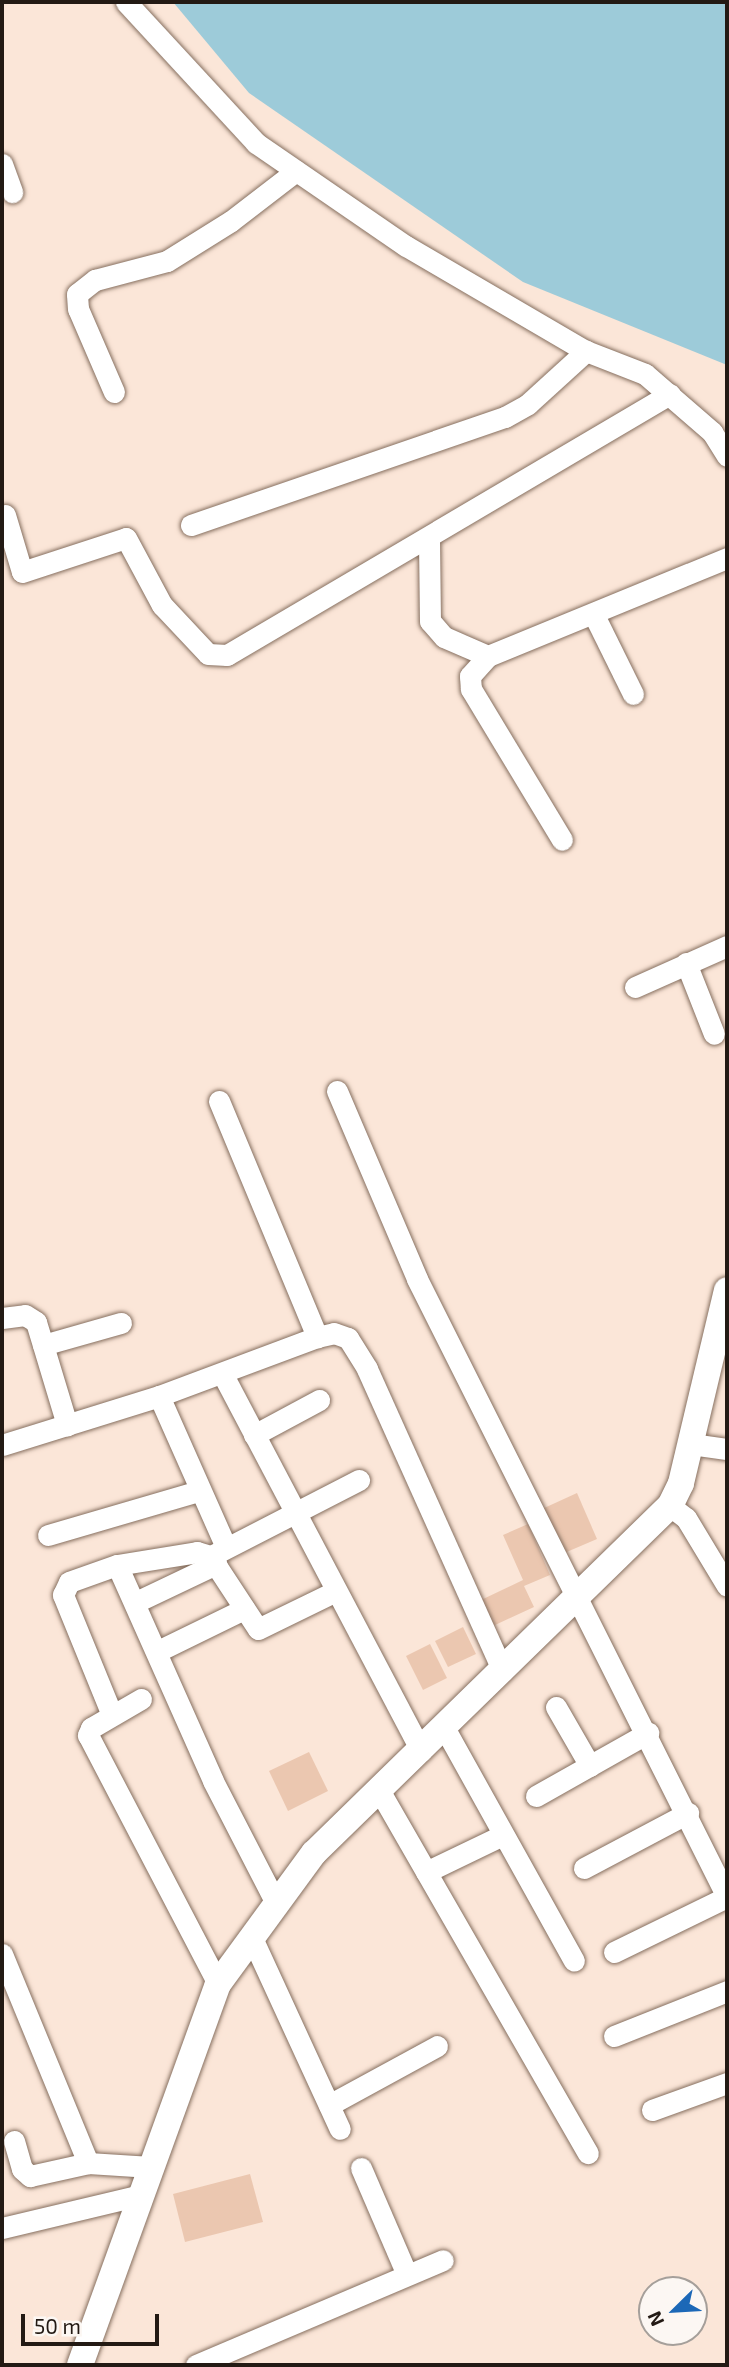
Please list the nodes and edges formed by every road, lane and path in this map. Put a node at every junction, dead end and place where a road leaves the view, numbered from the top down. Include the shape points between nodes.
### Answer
1 (126, 2) edge
2 (2, 164) edge
3 (296, 171) junction
4 (12, 192) dead end
5 (586, 351) junction
6 (114, 392) dead end
7 (670, 394) junction
8 (727, 456) edge
9 (5, 515) dead end
10 (191, 524) dead end
11 (429, 540) junction
12 (727, 558) edge
13 (594, 615) junction
14 (488, 656) junction
15 (633, 694) dead end
16 (562, 840) dead end
17 (727, 946) edge
18 (686, 963) junction
19 (635, 987) dead end
20 (714, 1034) dead end
21 (337, 1091) dead end
22 (219, 1101) dead end
23 (727, 1290) edge
24 (2, 1318) edge
25 (121, 1323) dead end
26 (317, 1337) junction
27 (43, 1345) junction
28 (720, 1347) edge
29 (223, 1374) junction
30 (159, 1396) junction
31 (320, 1400) dead end
32 (67, 1424) junction
33 (254, 1435) junction
34 (691, 1444) junction
35 (2, 1445) edge
36 (727, 1449) edge
37 (359, 1480) dead end
38 (198, 1491) junction
39 (670, 1506) junction
40 (294, 1511) junction
41 (48, 1535) dead end
42 (217, 1556) junction
43 (117, 1565) junction
44 (727, 1586) edge
45 (337, 1591) junction
46 (578, 1598) junction
47 (136, 1602) junction
48 (244, 1609) junction
49 (158, 1651) junction
50 (503, 1671) junction
51 (141, 1699) dead end
52 (556, 1707) dead end
53 (113, 1715) junction
54 (445, 1729) junction
55 (648, 1733) junction
56 (421, 1751) junction
57 (590, 1766) junction
58 (379, 1790) junction
59 (536, 1796) dead end
60 (688, 1813) junction
61 (503, 1835) junction
62 (584, 1868) dead end
63 (426, 1872) junction
64 (727, 1897) edge
65 (277, 1905) junction
66 (252, 1938) junction
67 (614, 1952) dead end
68 (2, 1954) edge
69 (574, 1961) dead end
70 (218, 1984) junction
71 (727, 1991) edge
72 (614, 2036) dead end
73 (437, 2046) dead end
74 (727, 2082) edge
75 (329, 2105) junction
76 (652, 2110) dead end
77 (340, 2129) dead end
78 (14, 2141) dead end
79 (588, 2153) dead end
80 (88, 2163) junction
81 (151, 2167) junction
82 (361, 2168) dead end
83 (141, 2195) junction
84 (2, 2228) edge
85 (443, 2260) dead end
86 (407, 2275) junction
87 (80, 2365) edge
88 (196, 2365) edge

1 - 3 street via 248,135
2 - 4 street
3 - 5 street via 406,246
3 - 6 street via 167,261 95,280 76,294 78,309
5 - 7 street via 633,367
5 - 10 street via 528,404 505,417
7 - 8 street via 712,432
7 - 11 street
9 - 11 street via 22,572 126,538 162,605 208,654 217,655 227,655 288,622
11 - 14 street via 430,621 444,637
12 - 13 street
13 - 14 street
13 - 15 street
14 - 16 street via 470,676 471,689
17 - 18 street
18 - 19 street
18 - 20 street
21 - 46 street via 417,1279
22 - 26 street
23 - 28 main road
24 - 27 street via 25,1315 36,1322
25 - 27 street
26 - 29 street
26 - 50 street via 334,1333 355,1345
27 - 32 street
28 - 34 main road
29 - 30 street
29 - 33 street
30 - 32 street
30 - 38 street
31 - 33 street
32 - 35 street
33 - 40 street
34 - 36 street
34 - 39 main road
37 - 40 street
38 - 41 street
38 - 42 street
39 - 44 street via 686,1518
39 - 46 main road
40 - 42 street
40 - 45 street
42 - 43 street via 183,1552
42 - 47 street
42 - 48 street
43 - 47 street
43 - 53 street via 69,1582 63,1595
45 - 48 street via 258,1629
45 - 56 street
46 - 50 main road
46 - 55 street
47 - 49 street
48 - 49 street
49 - 65 street via 213,1781
50 - 54 main road
51 - 53 street
52 - 57 street
53 - 70 street via 91,1728 90,1742
54 - 56 main road
54 - 61 street
55 - 57 street
55 - 60 street
56 - 58 main road
57 - 59 street
58 - 63 street
58 - 65 main road via 314,1853
60 - 62 street
60 - 64 street
61 - 63 street
61 - 69 street
63 - 79 street
64 - 67 street
65 - 66 main road
66 - 70 main road
66 - 75 street
68 - 80 street
70 - 81 main road
71 - 72 street
73 - 75 street
74 - 76 street
75 - 77 street
78 - 80 street via 22,2169 30,2176
80 - 81 street
81 - 83 main road
82 - 86 street
83 - 84 street
83 - 87 main road
85 - 86 street
86 - 88 street

